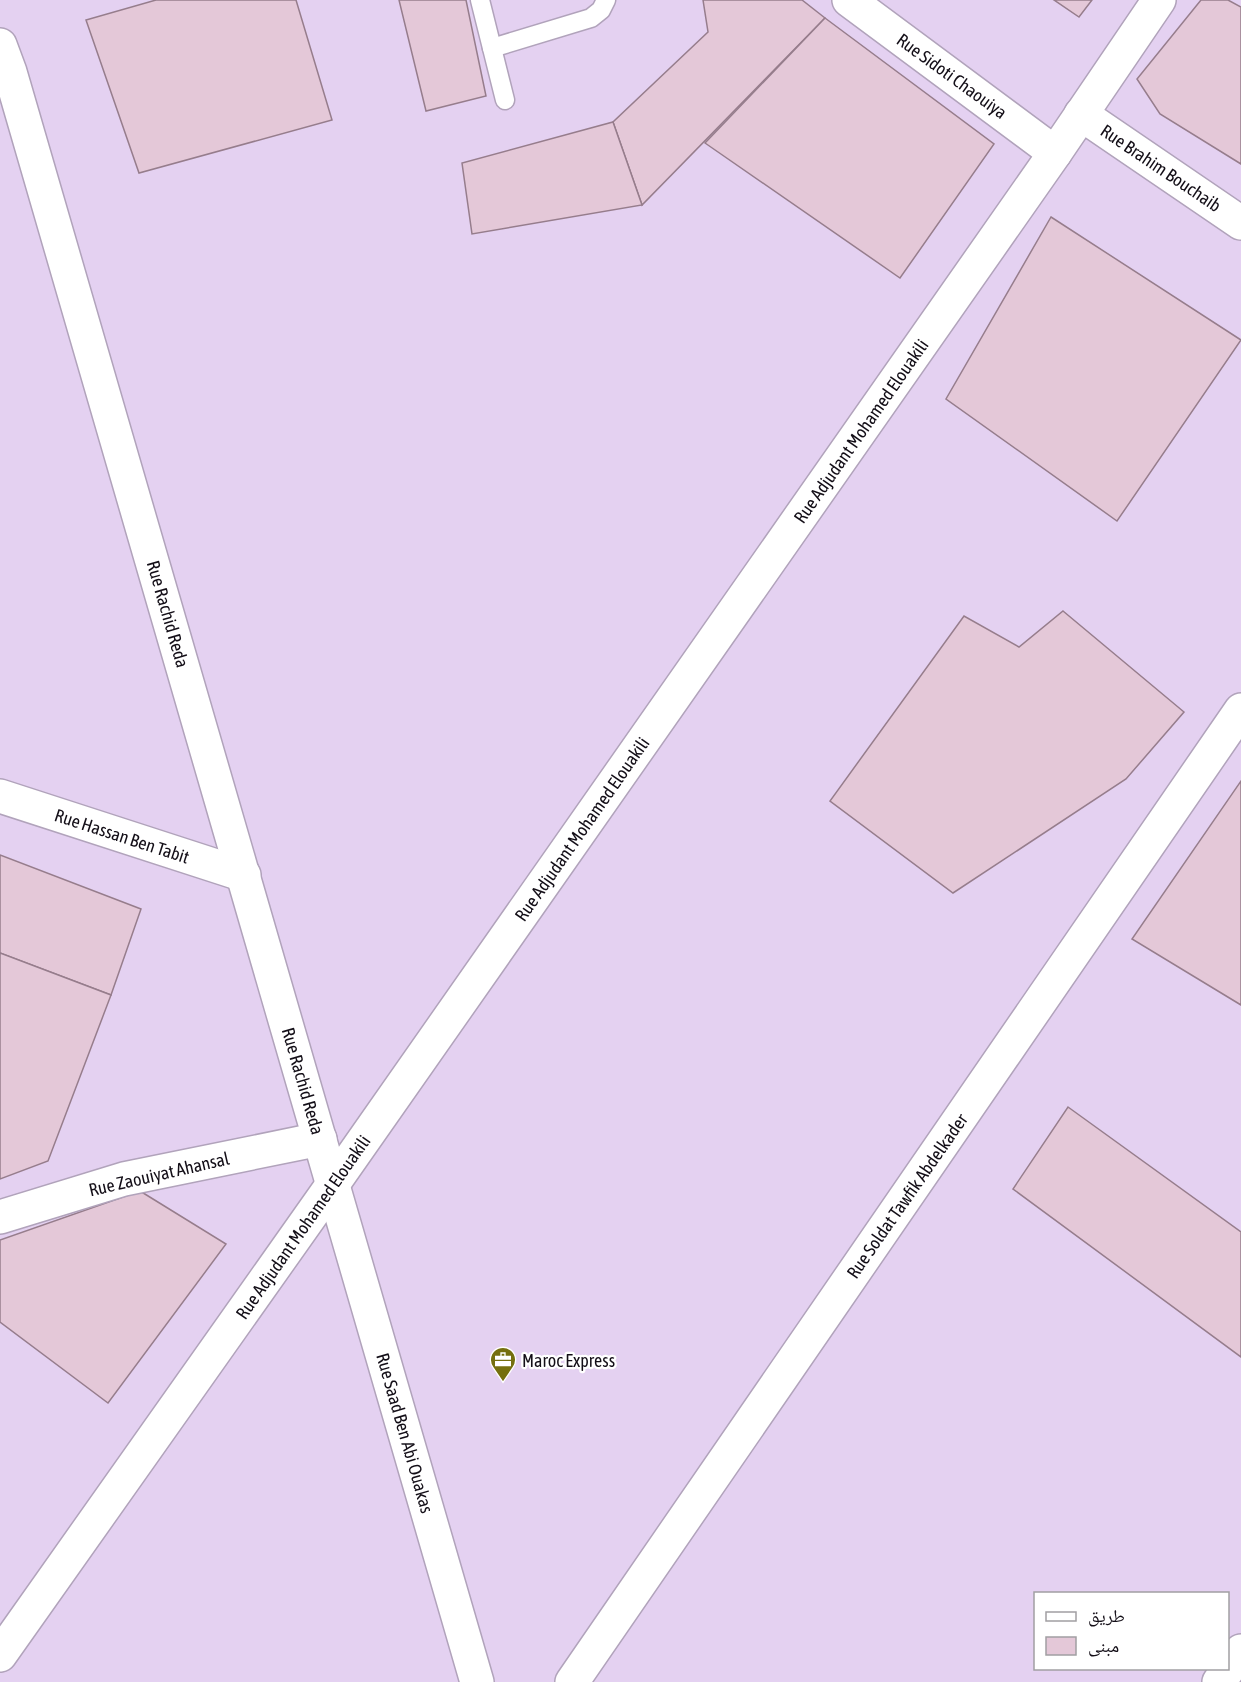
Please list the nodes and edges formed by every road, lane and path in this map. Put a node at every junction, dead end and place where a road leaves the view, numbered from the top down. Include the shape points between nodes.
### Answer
1 (480, 0) edge
2 (606, 0) edge
3 (849, 0) edge
4 (1159, 0) edge
5 (0, 45) edge
6 (492, 48) junction
7 (505, 100) dead end
8 (1081, 114) junction
9 (1055, 153) junction
10 (1241, 223) edge
11 (1241, 710) edge
12 (0, 796) edge
13 (244, 875) junction
14 (320, 1139) junction
15 (333, 1184) junction
16 (0, 1217) edge
17 (1241, 1651) edge
18 (0, 1655) edge
19 (1229, 1668) edge
20 (477, 1682) edge
21 (572, 1682) edge

1 - 6 lane
2 - 6 lane via 591,18
3 - 9 street, Rue Sidoti Chaouiya
4 - 8 street, Rue Adjudant Mohamed Elouakili
5 - 13 street, Rue Rachid Reda
6 - 7 lane
8 - 9 street, Rue Adjudant Mohamed Elouakili
8 - 10 street, Rue Brahim Bouchaib
9 - 15 street, Rue Adjudant Mohamed Elouakili
11 - 21 street, Rue Soldat Tawfik Abdelkader
12 - 13 street, Rue Hassan Ben Tabit
13 - 14 street, Rue Rachid Reda
14 - 15 street, Rue Rachid Reda
14 - 16 street, Rue Zaouiyat Ahansal via 124,1179
15 - 18 street, Rue Adjudant Mohamed Elouakili
15 - 20 street, Rue Saad Ben Abi Ouakas
17 - 19 street

